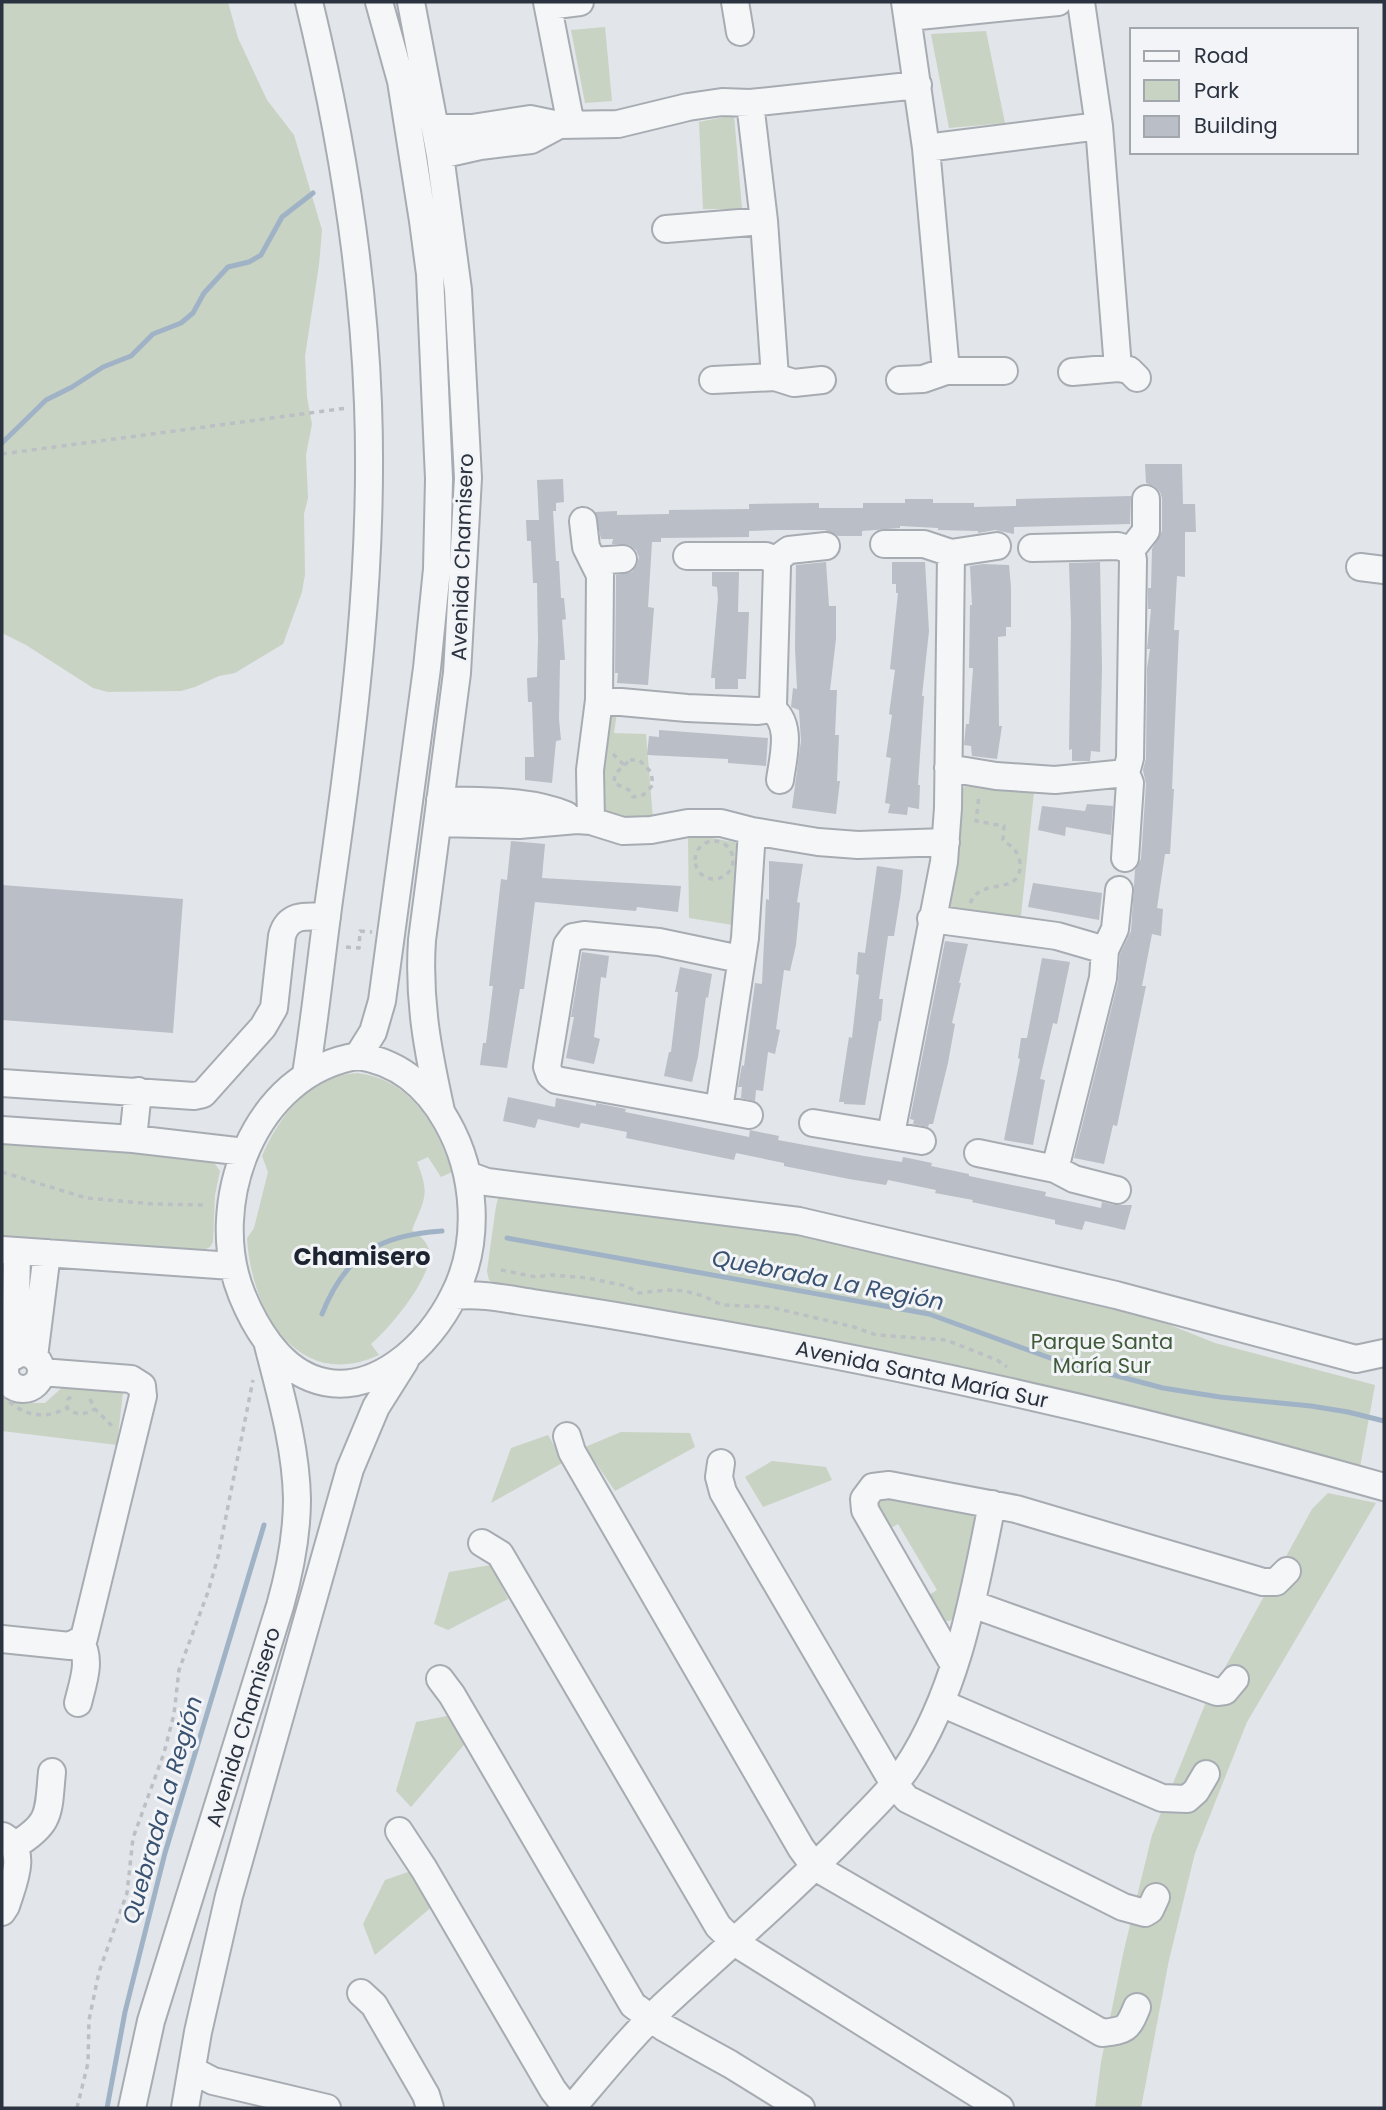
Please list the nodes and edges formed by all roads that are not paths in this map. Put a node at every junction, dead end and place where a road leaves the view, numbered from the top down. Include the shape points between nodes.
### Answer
1 (309, 2) edge
2 (379, 2) edge
3 (411, 2) edge
4 (580, 2) edge
5 (735, 2) edge
6 (1058, 2) edge
7 (1081, 2) edge
8 (547, 4) edge
9 (907, 9) edge
10 (740, 32) dead end
11 (918, 85) junction
12 (750, 103) junction
13 (565, 125) junction
14 (1099, 126) junction
15 (435, 128) junction
16 (926, 148) junction
17 (440, 155) junction
18 (764, 221) junction
19 (667, 229) dead end
20 (946, 371) junction
21 (1004, 371) dead end
22 (1072, 372) dead end
23 (775, 377) junction
24 (713, 380) dead end
25 (822, 380) dead end
26 (900, 380) dead end
27 (1146, 499) dead end
28 (583, 521) dead end
29 (884, 544) dead end
30 (826, 546) dead end
31 (997, 546) dead end
32 (1032, 548) dead end
33 (1131, 550) junction
34 (951, 553) junction
35 (687, 556) dead end
36 (623, 559) dead end
37 (593, 561) junction
38 (774, 561) junction
39 (599, 700) junction
40 (769, 707) junction
41 (948, 768) junction
42 (1126, 773) junction
43 (780, 780) dead end
44 (439, 812) junction
45 (584, 820) junction
46 (752, 831) junction
47 (946, 842) junction
48 (1125, 858) dead end
49 (1119, 890) dead end
50 (327, 917) junction
51 (932, 919) junction
52 (1105, 950) junction
53 (740, 959) junction
54 (358, 1056) junction
55 (306, 1074) junction
56 (2, 1083) edge
57 (138, 1091) junction
58 (719, 1109) junction
59 (441, 1111) junction
60 (749, 1115) dead end
61 (813, 1123) dead end
62 (2, 1130) edge
63 (891, 1134) junction
64 (133, 1139) junction
65 (922, 1141) dead end
66 (245, 1152) junction
67 (978, 1153) dead end
68 (1055, 1169) junction
69 (468, 1175) junction
70 (1116, 1190) dead end
71 (10, 1251) edge
72 (47, 1253) junction
73 (232, 1266) junction
74 (454, 1296) junction
75 (267, 1340) junction
76 (1384, 1353) edge
77 (408, 1357) junction
78 (16, 1371) edge
79 (567, 1436) dead end
80 (721, 1463) dead end
81 (1384, 1488) edge
82 (992, 1504) junction
83 (482, 1543) dead end
84 (1286, 1571) dead end
85 (972, 1604) junction
86 (2, 1639) edge
87 (80, 1641) junction
88 (954, 1665) junction
89 (440, 1679) dead end
90 (1235, 1679) dead end
91 (78, 1703) dead end
92 (941, 1703) junction
93 (52, 1772) dead end
94 (1206, 1774) dead end
95 (894, 1784) junction
96 (399, 1831) dead end
97 (8, 1841) edge
98 (815, 1867) junction
99 (1156, 1897) dead end
100 (2, 1912) edge
101 (734, 1942) junction
102 (169, 1963) junction
103 (209, 1980) junction
104 (361, 1993) dead end
105 (1137, 2007) dead end
106 (649, 2019) junction
107 (192, 2070) junction
108 (132, 2108) edge
109 (185, 2108) edge
110 (327, 2108) edge
111 (430, 2108) edge
112 (571, 2108) edge
113 (801, 2108) edge
114 (1000, 2108) edge

1 - 50 street via 352,223 368,406 361,649
2 - 54 street, Avenida Chamisero via 401,81 430,274 439,479 428,668 379,1017
3 - 15 street, Avenida Chamisero
4 - 8 street
5 - 10 street
6 - 9 street
7 - 14 street
8 - 13 street
9 - 11 street
11 - 12 street
11 - 16 street
12 - 13 street via 688,107 618,124
12 - 18 street
13 - 15 street via 530,119
13 - 17 street via 531,140
14 - 16 street
14 - 22 street via 1128,373
15 - 17 street, Avenida Chamisero
16 - 20 street
17 - 44 street, Avenida Chamisero via 458,290 468,478 457,673
18 - 19 street
18 - 23 street
20 - 21 street
20 - 26 street
23 - 24 street
23 - 25 street via 794,383
27 - 33 street via 1146,531
28 - 37 street
29 - 34 street via 924,544
30 - 38 street via 789,550
31 - 34 street
32 - 33 street
33 - 42 street via 1130,758
34 - 41 street
35 - 38 street via 758,555
36 - 37 street
37 - 39 street via 600,575
38 - 40 street via 778,570 775,694
39 - 40 street via 758,711
39 - 45 street
40 - 43 street via 785,730
41 - 42 street via 1055,780
41 - 47 street
42 - 48 street via 1130,783
44 - 45 street via 519,825
44 - 59 street, Avenida Chamisero via 420,974 425,1041
45 - 46 street via 623,831 721,823
46 - 47 street via 858,845
46 - 53 street
47 - 51 street
49 - 52 street via 1115,929
50 - 55 street
50 - 57 street via 300,916 285,926 274,1008 204,1094
51 - 52 street via 1057,936
51 - 63 street
52 - 68 street via 1103,978
53 - 58 street
53 - 58 street via 659,942 573,937 567,945 547,1067 556,1080
54 - 55 street
54 - 59 street via 405,1072
55 - 66 street via 267,1113
56 - 57 street
57 - 64 street
58 - 60 street
59 - 69 street
61 - 63 street
62 - 64 street
63 - 65 street
64 - 66 street
66 - 73 street via 231,1215
67 - 68 street
68 - 70 street
69 - 74 street via 470,1231
69 - 76 street via 487,1182 799,1221 1356,1359
71 - 72 street
71 - 78 street
72 - 73 street
72 - 78 street
73 - 75 street via 244,1300
74 - 77 street
74 - 81 street, Avenida Santa María Sur via 504,1299 761,1340 1208,1438
75 - 77 street via 299,1372 327,1382 371,1377
75 - 102 street, Avenida Chamisero via 295,1469 294,1549
77 - 103 street, Avenida Chamisero via 376,1407 356,1452 245,1837
78 - 87 street via 125,1378 139,1383 143,1396 87,1633
79 - 98 street via 579,1464
80 - 95 street via 723,1492
82 - 84 street via 1263,1582 1276,1582
82 - 85 street
82 - 88 street via 886,1485 873,1487 864,1499 866,1513
83 - 101 street via 500,1554 718,1926
85 - 88 street
85 - 90 street via 1217,1692 1225,1691
86 - 87 street via 64,1646
87 - 91 street via 87,1662
88 - 92 street
89 - 106 street via 633,2005
92 - 94 street via 1162,1798 1187,1799
92 - 95 street
93 - 97 street via 42,1826
95 - 98 street
95 - 99 street via 907,1799 1123,1907 1145,1913
96 - 112 street via 553,2090
97 - 100 street via 18,1859
98 - 101 street
98 - 105 street via 1102,2033 1122,2031 1130,2025
101 - 106 street
101 - 114 street
102 - 103 street via 191,1961
102 - 108 street, Avenida Chamisero
103 - 107 street, Avenida Chamisero
104 - 111 street via 374,2005
106 - 112 street
106 - 113 street
107 - 109 street, Avenida Chamisero
107 - 110 street via 213,2081

